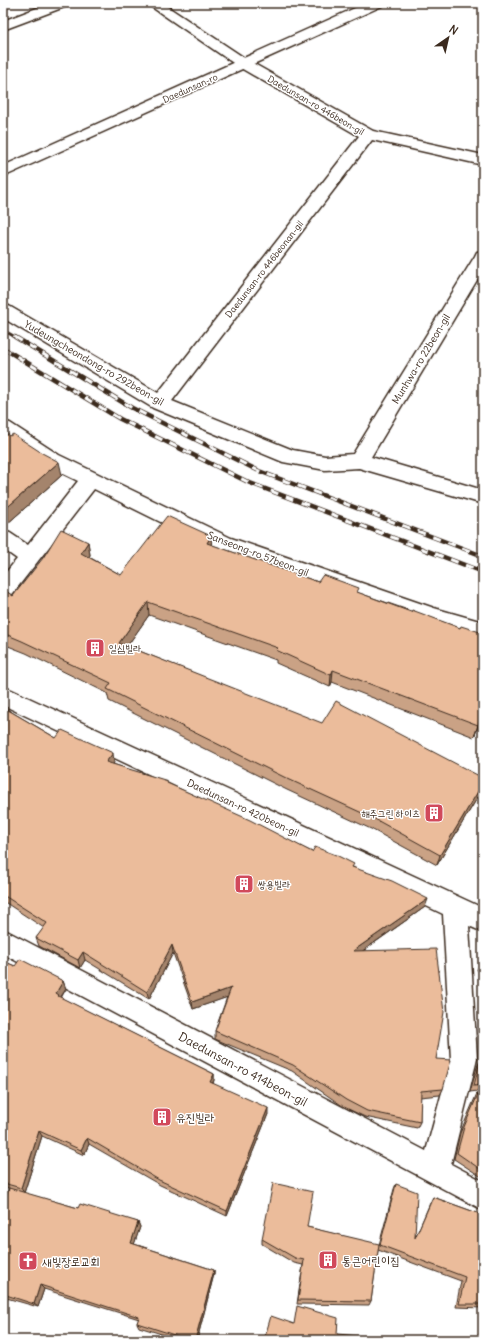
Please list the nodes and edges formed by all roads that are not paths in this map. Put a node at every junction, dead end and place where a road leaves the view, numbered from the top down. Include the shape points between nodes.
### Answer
1 (62, 3) edge
2 (153, 3) edge
3 (377, 3) edge
4 (3, 26) edge
5 (244, 64) junction
6 (368, 135) junction
7 (483, 160) edge
8 (3, 172) edge
9 (483, 256) edge
10 (3, 310) edge
11 (160, 403) junction
12 (3, 428) edge
13 (359, 461) junction
14 (91, 479) junction
15 (483, 497) edge
16 (3, 539) edge
17 (30, 557) junction
18 (3, 591) edge
19 (483, 631) edge
20 (3, 695) edge
21 (455, 907) junction
22 (483, 920) edge
23 (3, 941) edge
24 (435, 1170) junction
25 (483, 1196) edge

1 - 4 street
2 - 5 street, Daedunsan-ro 446beon-gil
3 - 5 street, Daedunsan-ro
5 - 6 street, Daedunsan-ro 446beon-gil
5 - 8 street, Daedunsan-ro
6 - 7 street, Daedunsan-ro 446beon-gil
6 - 11 street, Daedunsan-ro 446beonan-gil
9 - 13 street, Munhwa-ro 22beon-gil
10 - 11 street, Yudeungcheondong-ro 292beon-gil
11 - 13 street, Yudeungcheondong-ro 292beon-gil via 290,457 325,464
12 - 14 street, Sanseong-ro 57beon-gil via 52,460
13 - 15 street, Yudeungcheondong-ro 292beon-gil
14 - 17 street
14 - 19 street, Sanseong-ro 57beon-gil via 224,544
16 - 17 street
17 - 18 street
20 - 21 street, Daedunsan-ro 420beon-gil
21 - 22 street, Daedunsan-ro 420beon-gil
21 - 24 street via 464,1059
23 - 24 street, Daedunsan-ro 414beon-gil
24 - 25 street, Daedunsan-ro 414beon-gil

